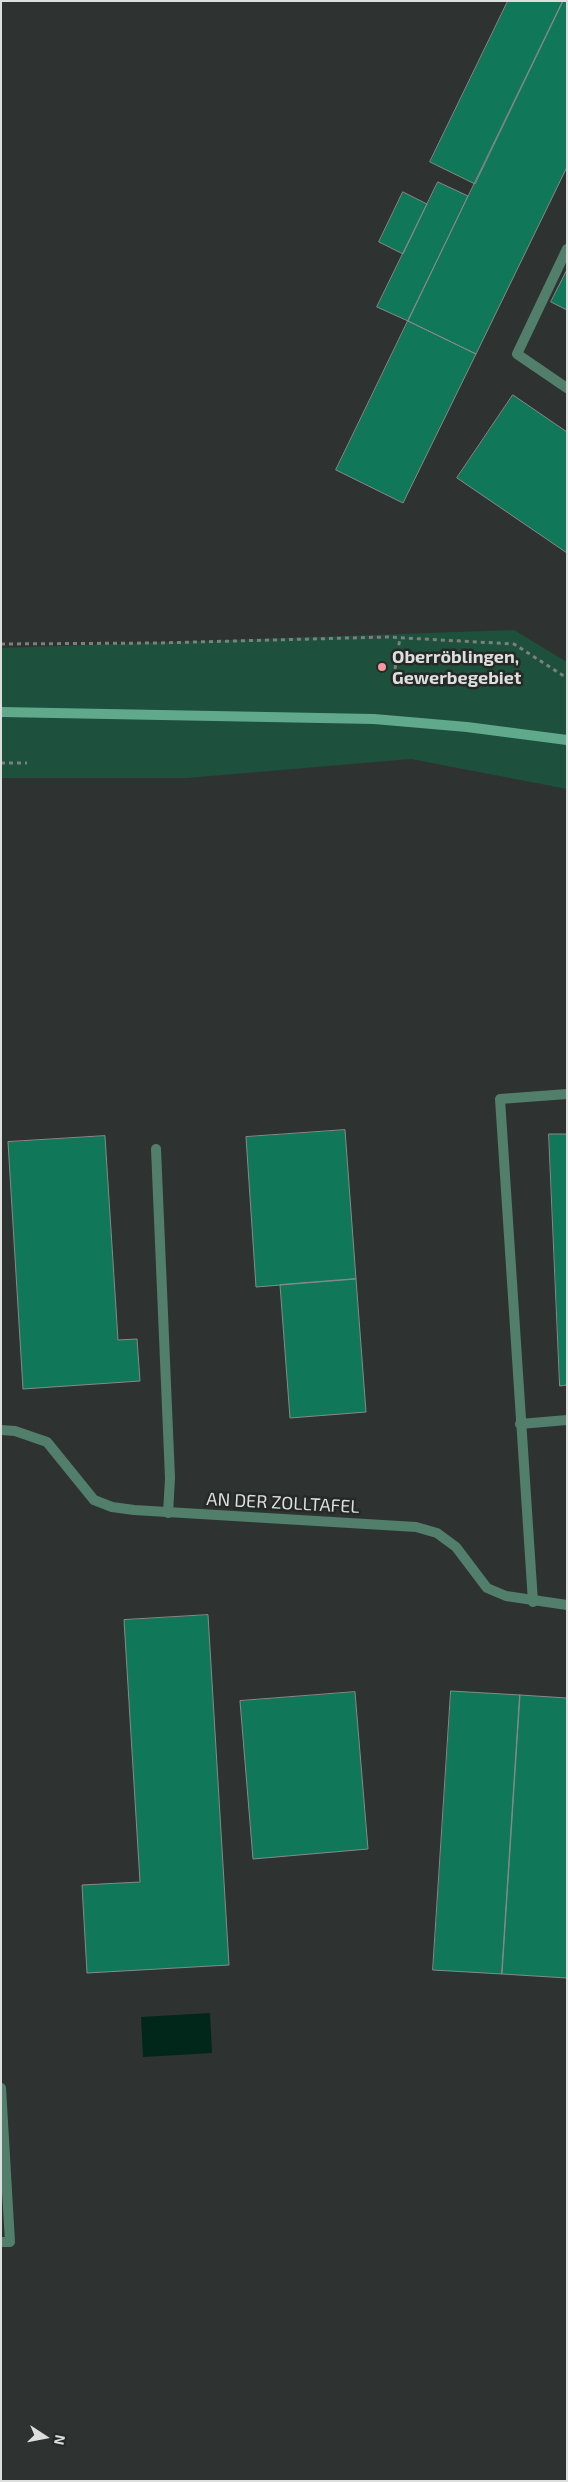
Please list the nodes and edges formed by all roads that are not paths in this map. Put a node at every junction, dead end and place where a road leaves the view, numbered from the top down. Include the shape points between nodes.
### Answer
1 (567, 249) edge
2 (567, 388) edge
3 (1, 712) edge
4 (567, 740) edge
5 (567, 1094) edge
6 (156, 1149) dead end
7 (567, 1420) edge
8 (520, 1424) junction
9 (1, 1430) edge
10 (168, 1513) junction
11 (533, 1602) junction
12 (567, 1605) edge
13 (1, 2088) edge
14 (1, 2242) edge

1 - 2 street via 517,354
3 - 4 main road via 374,719
5 - 8 street via 500,1098
6 - 10 street via 170,1478
7 - 8 street
8 - 11 street
9 - 10 street, AN DER ZOLLTAFEL via 15,1431 47,1442 94,1500 134,1510
10 - 11 street, AN DER ZOLLTAFEL via 416,1527 437,1533 456,1547 487,1588
11 - 12 street, AN DER ZOLLTAFEL
13 - 14 street via 10,2242

